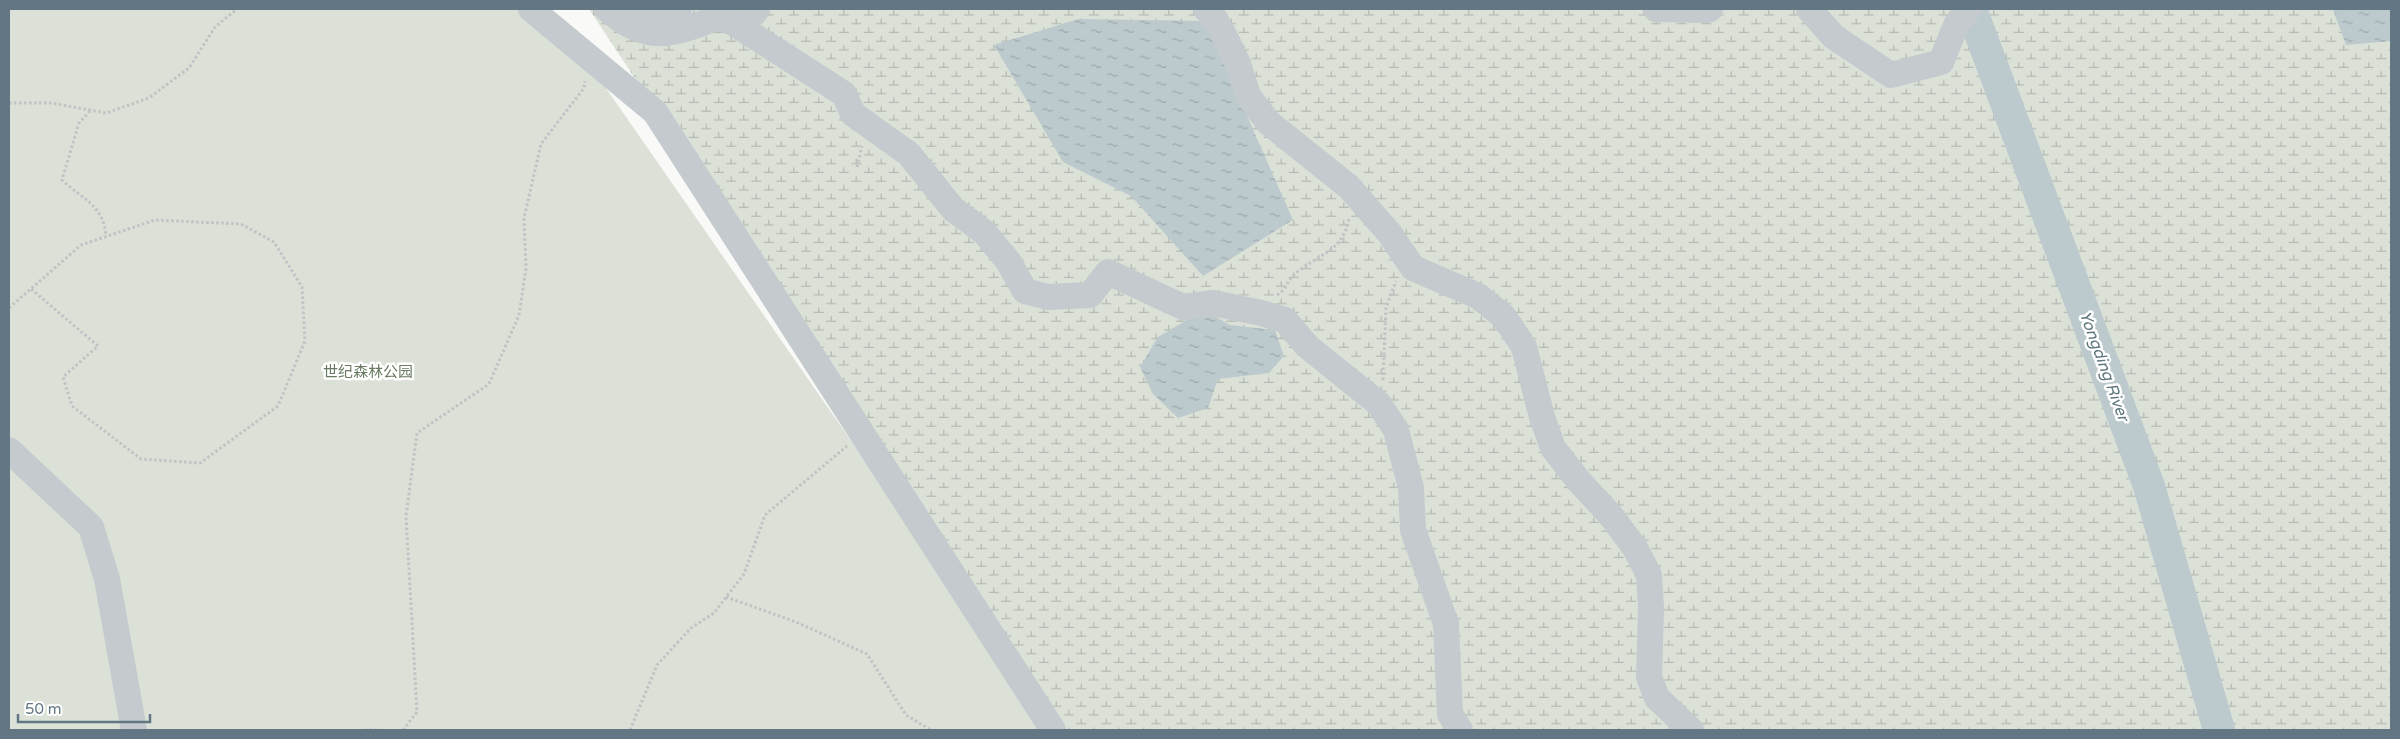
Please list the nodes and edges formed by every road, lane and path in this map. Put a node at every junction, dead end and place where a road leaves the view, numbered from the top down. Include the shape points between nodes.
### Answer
1 (236, 9) edge
2 (531, 9) edge
3 (607, 9) edge
4 (627, 9) edge
5 (679, 9) edge
6 (1206, 9) edge
7 (1656, 9) edge
8 (1710, 9) edge
9 (1809, 9) edge
10 (1969, 9) edge
11 (736, 14) edge
12 (589, 57) junction
13 (9, 103) edge
14 (90, 110) junction
15 (1355, 194) junction
16 (106, 237) junction
17 (1405, 257) junction
18 (30, 288) junction
19 (9, 308) edge
20 (1258, 312) junction
21 (1383, 410) junction
22 (862, 434) junction
23 (9, 450) edge
24 (726, 597) junction
25 (134, 730) edge
26 (364, 730) edge
27 (380, 730) edge
28 (403, 730) edge
29 (630, 730) edge
30 (932, 730) edge
31 (1053, 730) edge
32 (1460, 730) edge
33 (1691, 730) edge

1 - 14 path via 215,26 190,68 149,98 106,113
2 - 12 lane
3 - 11 lane via 642,32 668,34
4 - 5 lane via 652,16
6 - 15 lane via 1226,39 1248,96 1269,123
7 - 8 lane
9 - 10 lane via 1834,37 1891,75 1941,62 1957,23
11 - 20 lane via 844,94 853,114 909,154 953,209 984,232 1008,261 1025,291 1048,297 1090,295 1108,272 1183,307 1213,303
12 - 22 lane via 655,112
12 - 28 path via 584,88 541,144 524,218 526,269 519,315 490,384 417,432 406,516 417,712
13 - 14 path via 51,103
14 - 16 path via 79,123 62,180 98,209 105,223
15 - 17 lane via 1390,234
15 - 20 path via 1342,240 1293,276 1280,293
16 - 18 path via 81,245
16 - 18 path via 155,220 240,224 274,242 302,287 305,341 278,406 200,463 141,459 72,406 63,377 98,346
17 - 21 path via 1386,308
17 - 33 lane via 1413,268 1478,296 1503,316 1524,347 1553,448 1612,516 1649,575 1652,608 1649,677 1657,698
18 - 19 path
20 - 21 lane via 1285,320 1307,346
21 - 32 lane via 1396,430 1411,488 1413,530 1446,624 1450,714
22 - 24 path via 765,515 744,574
22 - 31 lane
23 - 25 lane via 91,527 107,579
24 - 29 path via 714,613 691,628 657,664
24 - 30 path via 796,622 867,654 906,715
26 - 27 path

